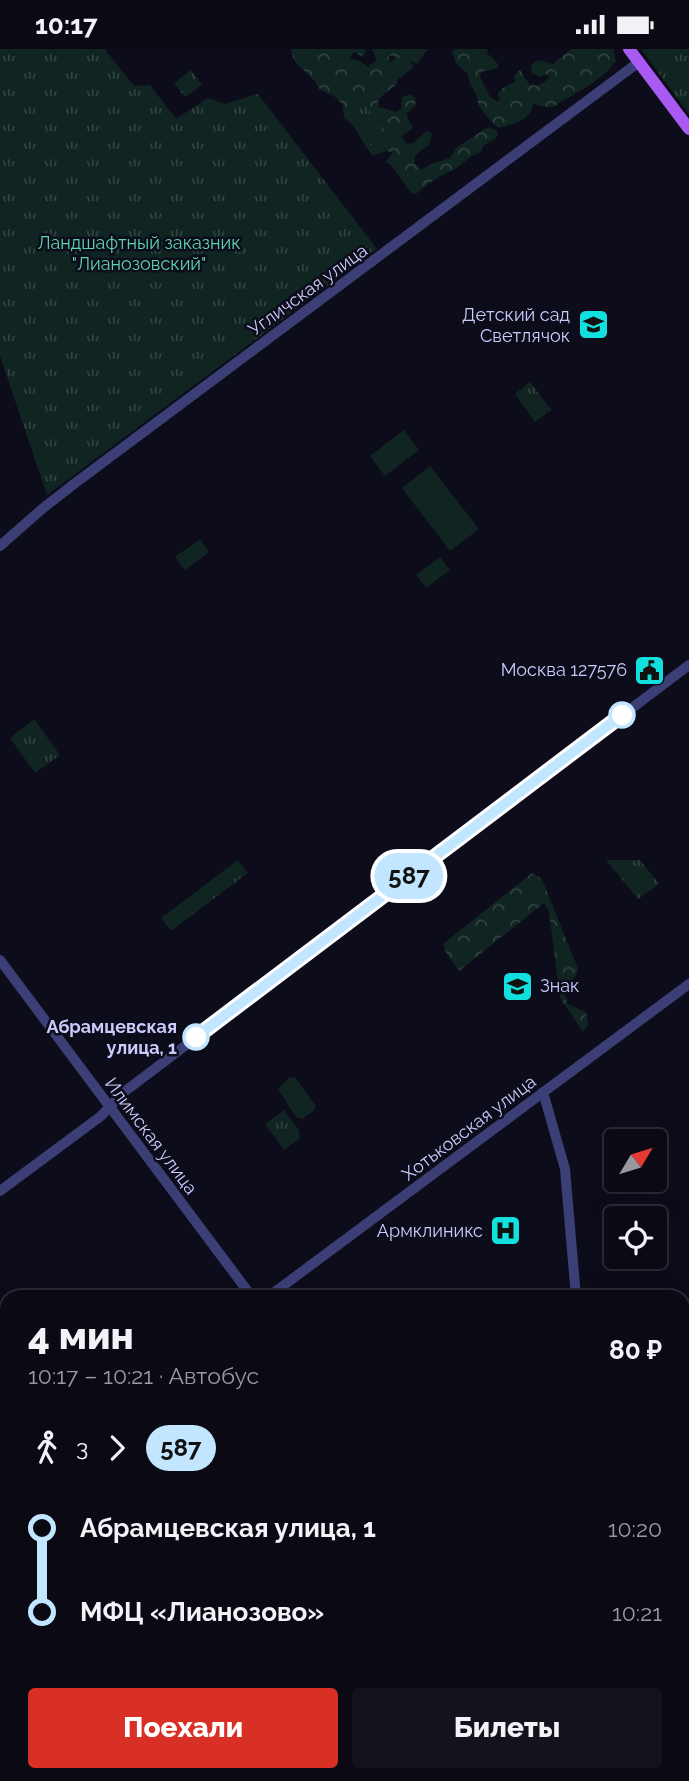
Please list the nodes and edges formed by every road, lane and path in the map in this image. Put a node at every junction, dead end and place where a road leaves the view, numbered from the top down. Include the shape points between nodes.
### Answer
1 (629, 49) edge
2 (639, 62) junction
3 (689, 129) edge
4 (0, 546) edge
5 (689, 665) edge
6 (0, 960) edge
7 (689, 984) edge
8 (543, 1092) junction
9 (109, 1107) junction
10 (0, 1191) edge
11 (246, 1290) edge
12 (277, 1290) edge
13 (575, 1290) edge

1 - 2 main road
2 - 3 main road
2 - 4 street, Угличская улица via 74,484
5 - 9 street via 124,1091
6 - 9 street, Илимская улица
7 - 8 street, Хотьковская улица
8 - 12 street, Хотьковская улица
8 - 13 street via 565,1169
9 - 10 street
9 - 11 street, Илимская улица

